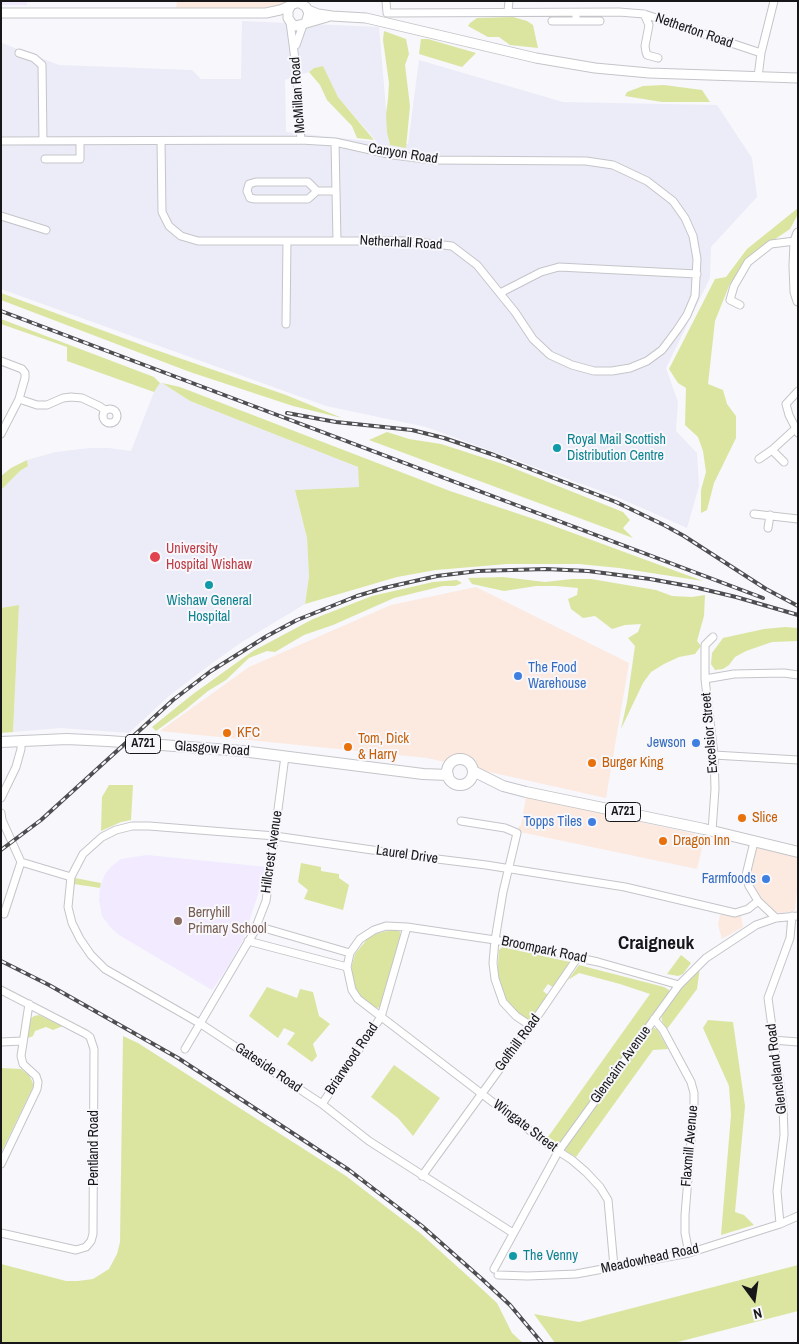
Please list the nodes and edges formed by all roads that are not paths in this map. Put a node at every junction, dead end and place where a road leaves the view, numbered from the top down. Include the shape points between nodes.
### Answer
1 (386, 1) edge
2 (508, 1) edge
3 (774, 1) edge
4 (293, 4) edge
5 (307, 6) edge
6 (508, 11) junction
7 (1, 13) edge
8 (266, 13) junction
9 (644, 14) junction
10 (332, 16) junction
11 (576, 17) junction
12 (289, 20) junction
13 (552, 21) dead end
14 (600, 22) dead end
15 (304, 24) junction
16 (294, 50) junction
17 (18, 53) dead end
18 (761, 53) junction
19 (658, 58) dead end
20 (758, 77) junction
21 (798, 78) edge
22 (301, 140) junction
23 (1, 141) edge
24 (161, 141) junction
25 (43, 142) junction
26 (80, 142) junction
27 (336, 142) junction
28 (45, 159) dead end
29 (317, 191) junction
30 (336, 192) junction
31 (1, 216) edge
32 (46, 230) dead end
33 (796, 237) edge
34 (287, 241) junction
35 (337, 241) junction
36 (796, 266) edge
37 (697, 274) junction
38 (500, 293) junction
39 (695, 296) joint
40 (798, 301) edge
41 (740, 305) dead end
42 (286, 324) dead end
43 (1, 360) edge
44 (798, 391) edge
45 (18, 399) junction
46 (105, 410) dead end
47 (796, 431) edge
48 (1, 434) edge
49 (772, 450) junction
50 (759, 459) dead end
51 (784, 462) dead end
52 (754, 514) dead end
53 (770, 515) junction
54 (798, 519) edge
55 (768, 528) dead end
56 (713, 637) dead end
57 (798, 675) edge
58 (705, 678) junction
59 (21, 741) junction
60 (1, 742) edge
61 (714, 755) junction
62 (285, 756) junction
63 (798, 760) edge
64 (448, 771) junction
65 (473, 774) junction
66 (1, 798) edge
67 (1, 813) edge
68 (461, 820) dead end
69 (712, 831) junction
70 (276, 836) junction
71 (754, 842) junction
72 (798, 852) edge
73 (21, 862) junction
74 (508, 869) junction
75 (71, 877) junction
76 (758, 901) junction
77 (4, 914) dead end
78 (795, 916) edge
79 (776, 918) junction
80 (257, 926) junction
81 (407, 927) junction
82 (495, 940) junction
83 (248, 942) junction
84 (350, 953) junction
85 (578, 957) junction
86 (347, 967) junction
87 (678, 985) junction
88 (1, 990) edge
89 (28, 1004) junction
90 (381, 1017) junction
91 (654, 1020) junction
92 (201, 1024) junction
93 (531, 1026) junction
94 (773, 1040) junction
95 (22, 1041) junction
96 (1, 1042) edge
97 (798, 1042) edge
98 (185, 1048) dead end
99 (482, 1094) junction
100 (322, 1104) junction
101 (558, 1152) junction
102 (1, 1164) edge
103 (422, 1176) junction
104 (798, 1216) edge
105 (780, 1224) junction
106 (1, 1232) edge
107 (513, 1233) junction
108 (689, 1253) junction
109 (614, 1266) junction
110 (496, 1272) joint

1 - 6 street, Netherton Road via 387,13
2 - 6 street
3 - 18 street
4 - 5 main road
4 - 8 main road
4 - 12 main road via 288,11
5 - 10 main road via 318,14
5 - 15 main road via 309,16
6 - 11 street, Netherton Road
7 - 8 main road
8 - 12 main road
9 - 11 street, Netherton Road via 619,12
9 - 18 street, Netherton Road
9 - 19 street via 648,25 644,46 648,55
10 - 15 main road
10 - 20 main road via 366,18 527,56 595,68
11 - 13 street
11 - 14 street
12 - 15 main road via 296,26
12 - 16 street, McMillan Road
15 - 16 street, McMillan Road
16 - 22 street, McMillan Road
17 - 25 street via 34,58 42,65
18 - 20 street
20 - 21 main road
22 - 24 street, Canyon Road
22 - 27 street, Canyon Road
23 - 25 street, Canyon Road
24 - 26 street, Canyon Road
24 - 34 street, Netherhall Road via 162,207 166,222 176,233 198,241
25 - 26 street, Canyon Road
26 - 28 street via 80,159
27 - 30 street
27 - 37 street, Canyon Road via 433,160 586,161 613,165 647,181 673,201 693,236
29 - 29 street via 308,182 256,182 249,184 247,191 255,200 308,199
29 - 30 street
30 - 35 street
31 - 32 street
33 - 36 main road
33 - 41 street via 770,244 748,262 730,300
34 - 35 street, Netherhall Road
34 - 42 street
35 - 38 street, Netherhall Road via 407,241 452,246 477,265
36 - 40 main road
37 - 38 street via 559,267 541,272
37 - 39 street, Canyon Road
38 - 39 street, Netherhall Road via 533,339 550,355 594,371 630,368 662,350 687,315
43 - 45 street via 24,372
44 - 47 street via 786,404
45 - 46 street via 47,405 71,397 82,398
45 - 48 street
47 - 49 street
49 - 50 street
49 - 51 street
52 - 53 street
53 - 54 street
53 - 55 street
56 - 58 street, Excelsior Street via 705,645
57 - 58 street via 734,674
58 - 61 street, Excelsior Street
59 - 60 main road, Glasgow Road / A721
59 - 62 main road, Glasgow Road / A721 via 108,741
59 - 66 street via 16,767
61 - 63 street
61 - 69 street, Excelsior Street
62 - 64 main road, Glasgow Road / A721 via 423,774
62 - 70 street, Hillcrest Avenue
64 - 65 main road, A721 via 452,782 460,785 467,783
64 - 65 main road, A721 via 453,761 461,759 468,761
65 - 69 main road, A721 via 526,792
67 - 73 street
68 - 74 street via 517,833
69 - 71 main road, A721
70 - 74 street, Laurel Drive
70 - 75 street, Laurel Drive via 132,826 102,837 83,854
70 - 80 street, Hillcrest Avenue via 266,902
71 - 72 main road, A721
71 - 76 street via 746,875
73 - 75 street
73 - 77 street
74 - 76 street, Laurel Drive via 625,887 735,913
74 - 82 street
75 - 92 street, Gateside Road via 68,907 72,923 92,955 105,968
76 - 79 street
78 - 79 street, Glencairn Avenue
78 - 94 street, Glencleland Road via 768,998
79 - 87 street, Glencairn Avenue via 756,925 706,958
80 - 83 street, Hillcrest Avenue
80 - 84 street
81 - 82 street, Broompark Road
81 - 84 street, Broompark Road via 386,926 374,930 360,939
81 - 90 street, Briarwood Road
82 - 85 street, Broompark Road
82 - 93 street via 498,991 516,1016
83 - 86 street
83 - 92 street, Hillcrest Avenue
84 - 86 street
85 - 87 street, Broompark Road
85 - 93 street, Golfhill Road
86 - 90 street, Wingate Street via 352,990 358,999
87 - 91 street, Glencairn Avenue
88 - 89 street
89 - 95 street
89 - 106 street, Pentland Road via 90,1037 94,1049 93,1234 86,1247 76,1250
90 - 99 street, Wingate Street
90 - 100 street, Briarwood Road
91 - 101 street, Glencairn Avenue
91 - 108 street, Flaxmill Avenue via 664,1030 694,1093 685,1215
92 - 98 street, Hillcrest Avenue
92 - 100 street, Gateside Road
93 - 99 street, Golfhill Road
94 - 97 street
94 - 105 street, Glencleland Road via 783,1106 784,1135 777,1191
95 - 96 street
95 - 102 street via 23,1064 36,1076 37,1089
99 - 101 street, Wingate Street
99 - 103 street, Golfhill Road
100 - 103 street, Gateside Road via 369,1141
101 - 107 street, Glencairn Avenue
101 - 109 street, Wingate Street via 586,1172 605,1192
103 - 107 street, Gateside Road
104 - 105 street, Meadowhead Road
105 - 108 street, Meadowhead Road
107 - 110 street, Glencairn Avenue
108 - 109 street, Meadowhead Road
109 - 110 street, Meadowhead Road via 576,1274 528,1276

